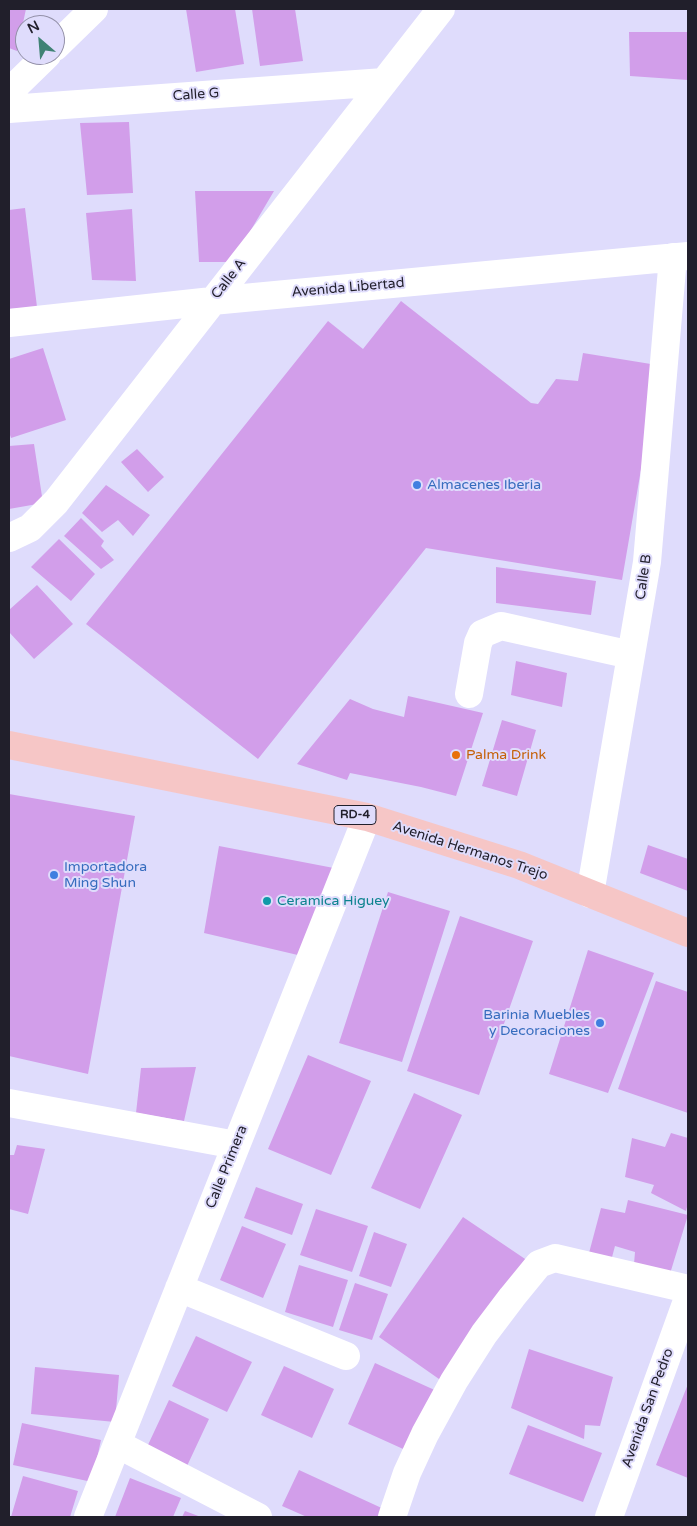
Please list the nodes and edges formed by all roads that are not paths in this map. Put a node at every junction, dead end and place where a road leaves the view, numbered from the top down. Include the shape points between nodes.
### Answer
1 (94, 9) edge
2 (441, 9) edge
3 (65, 37) edge
4 (37, 65) edge
5 (384, 82) junction
6 (9, 92) edge
7 (9, 109) edge
8 (681, 256) edge
9 (212, 301) junction
10 (9, 323) edge
11 (9, 538) edge
12 (631, 655) junction
13 (469, 694) dead end
14 (9, 745) edge
15 (367, 817) junction
16 (590, 894) junction
17 (688, 933) edge
18 (9, 1103) edge
19 (236, 1145) junction
20 (179, 1288) junction
21 (688, 1289) edge
22 (688, 1298) edge
23 (346, 1356) dead end
24 (117, 1444) junction
25 (88, 1517) edge
26 (258, 1517) edge
27 (392, 1517) edge
28 (609, 1517) edge

1 - 3 street
2 - 5 street, Calle A
4 - 6 street
5 - 7 street, Calle G
5 - 9 street, Calle A
8 - 9 street, Avenida Libertad
8 - 12 street, Calle B via 647,562
9 - 10 street, Avenida Libertad
9 - 11 street, Calle A via 56,502 30,528
12 - 13 street via 501,626 482,634
12 - 16 street, Calle B
14 - 15 main road, Avenida Hermanos Trejo / RD-4
15 - 16 main road, Avenida Hermanos Trejo / RD-4 via 519,865
15 - 19 street, Calle Primera
16 - 17 main road, Avenida Hermanos Trejo / RD-4
18 - 19 street
19 - 20 street, Calle Primera
20 - 23 street
20 - 24 street, Calle Primera
21 - 27 street via 555,1258 539,1264 484,1334 454,1381 425,1434
22 - 28 street, Avenida San Pedro
24 - 25 street, Calle Primera
24 - 26 street

